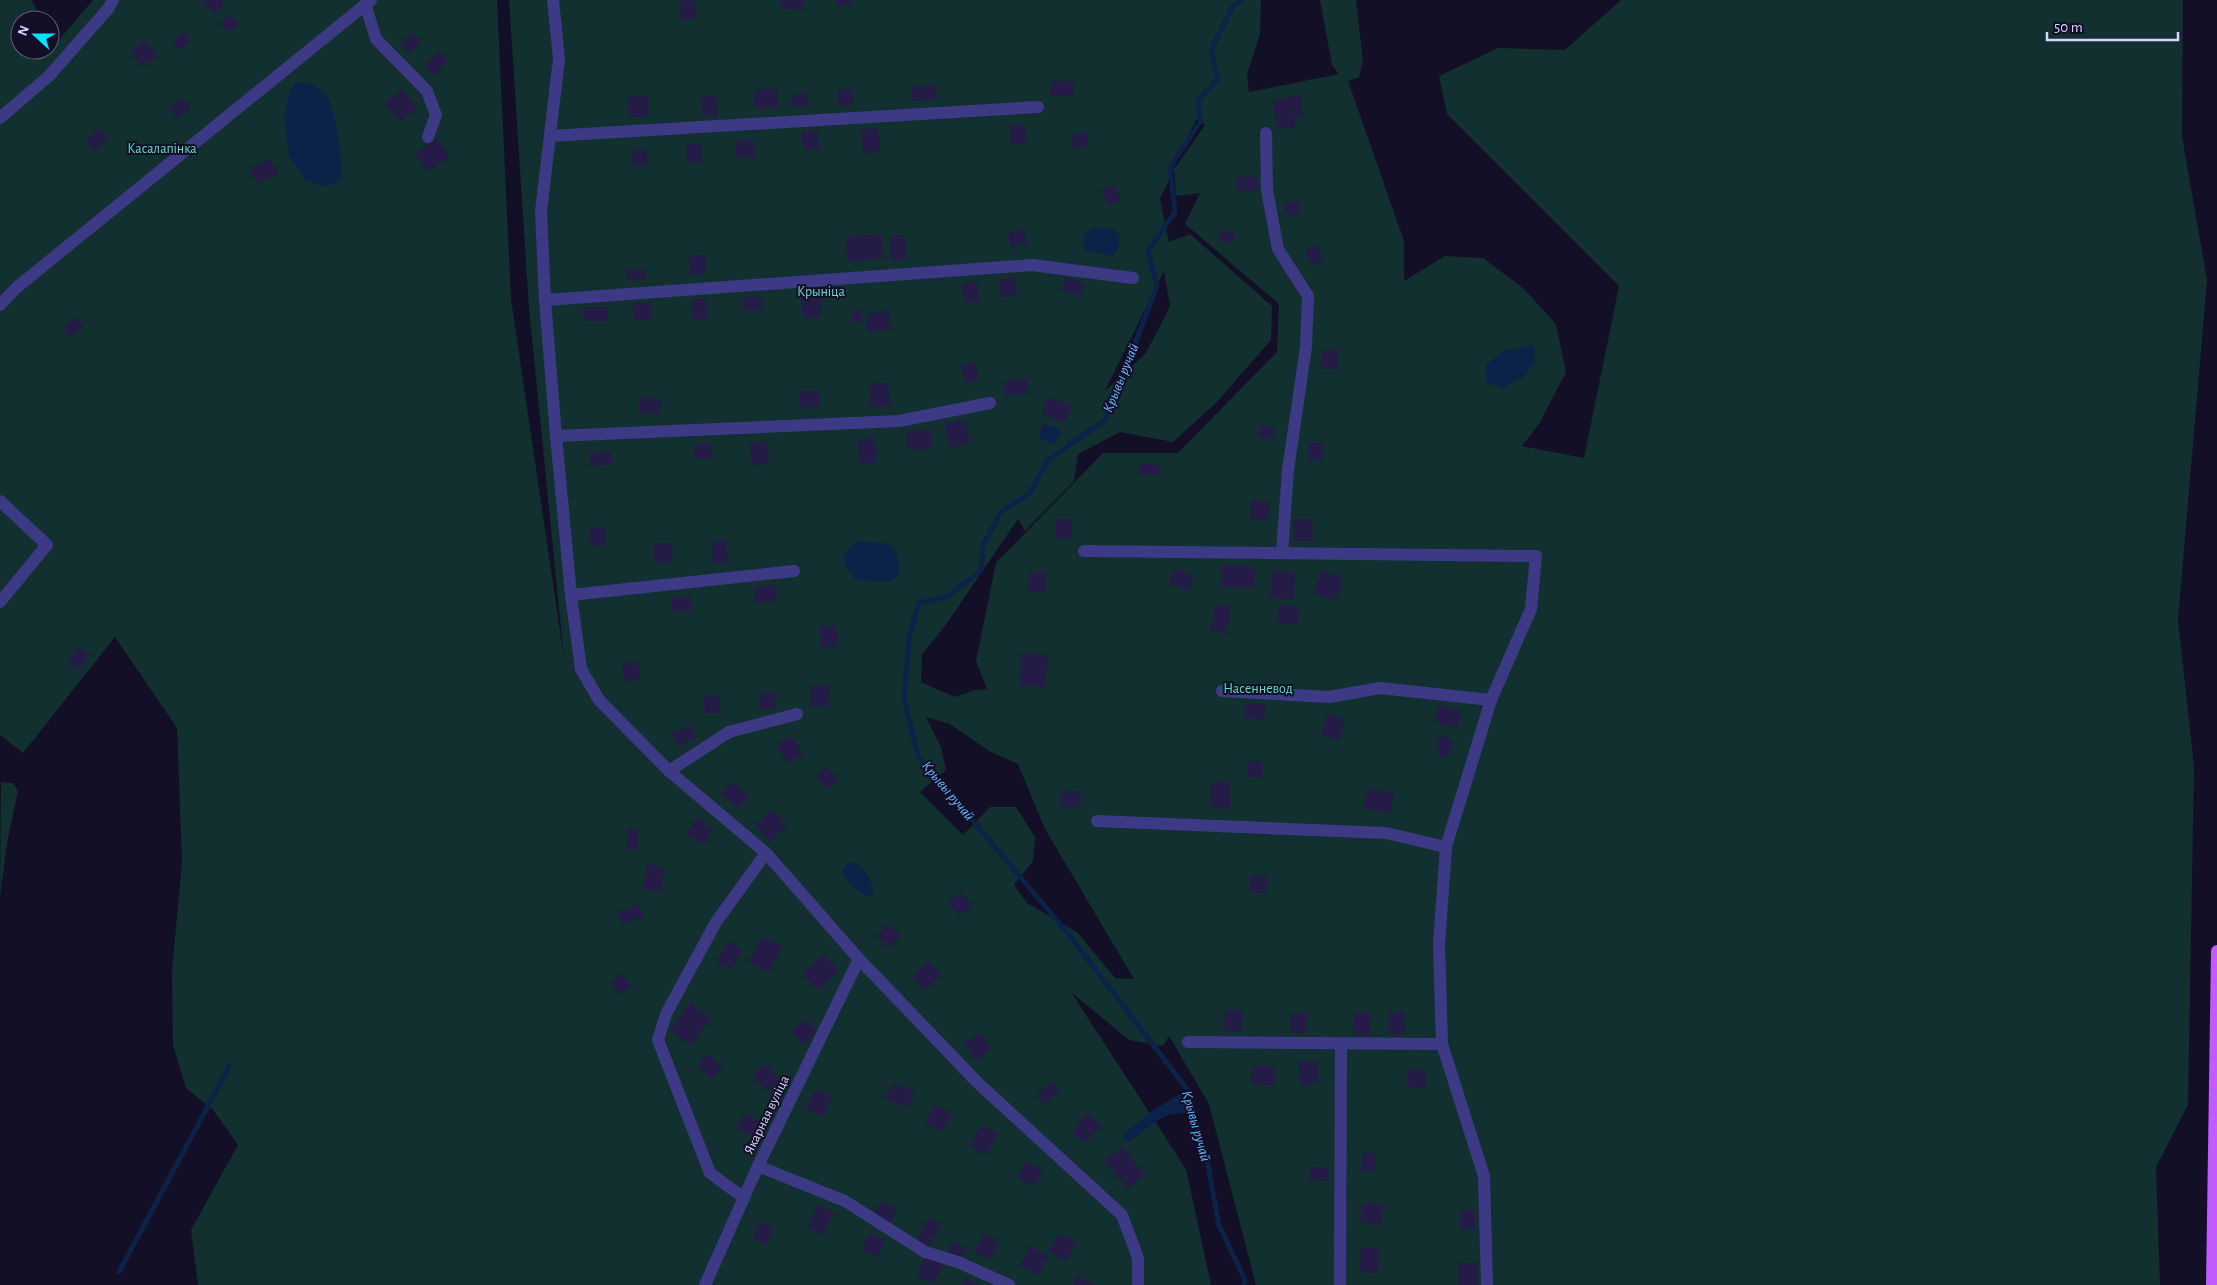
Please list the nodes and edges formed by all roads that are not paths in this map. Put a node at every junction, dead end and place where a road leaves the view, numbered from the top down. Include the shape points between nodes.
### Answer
1 (113, 0) edge
2 (553, 0) edge
3 (368, 2) edge
4 (1038, 107) dead end
5 (0, 118) edge
6 (1266, 133) dead end
7 (550, 136) junction
8 (428, 138) dead end
9 (1133, 278) dead end
10 (545, 300) junction
11 (0, 305) edge
12 (990, 403) dead end
13 (556, 436) junction
14 (0, 501) edge
15 (1084, 551) dead end
16 (1282, 553) junction
17 (794, 571) dead end
18 (571, 596) junction
19 (0, 602) edge
20 (1222, 691) dead end
21 (1491, 700) junction
22 (797, 714) dead end
23 (669, 771) junction
24 (1097, 821) dead end
25 (1446, 847) junction
26 (766, 853) junction
27 (2217, 951) edge
28 (859, 959) junction
29 (1188, 1042) dead end
30 (1341, 1044) junction
31 (1442, 1044) junction
32 (758, 1166) junction
33 (744, 1198) junction
34 (704, 1285) edge
35 (1009, 1285) edge
36 (1138, 1285) edge
37 (1340, 1285) edge
38 (1487, 1285) edge
39 (2212, 1285) edge

1 - 5 street via 49,76
2 - 7 street via 559,59
3 - 8 street via 376,39 426,91 436,115
3 - 11 street via 16,288
4 - 7 street
6 - 16 street via 1267,190 1278,249 1308,296 1306,347 1288,470
7 - 10 street via 541,211
9 - 10 street via 1032,264
10 - 13 street
12 - 13 street via 899,421
13 - 18 street
14 - 19 street via 47,545
15 - 16 street
16 - 21 street via 1536,556 1531,608
17 - 18 street
18 - 23 street via 581,669 599,700
20 - 21 street via 1329,697 1380,688
21 - 25 street
22 - 23 street via 729,732
23 - 26 street
24 - 25 street via 1386,832
25 - 31 street via 1440,944
26 - 28 street
26 - 33 street via 716,922 666,1014 658,1040 710,1173
27 - 39 main road
28 - 32 street, Якарная вуліца
28 - 36 street via 979,1084 1122,1215 1138,1258
29 - 30 street
30 - 31 street
30 - 37 street
31 - 38 street via 1484,1176
32 - 33 street, Якарная вуліца
32 - 35 street via 845,1201 925,1252 958,1262
33 - 34 street, Якарная вуліца

